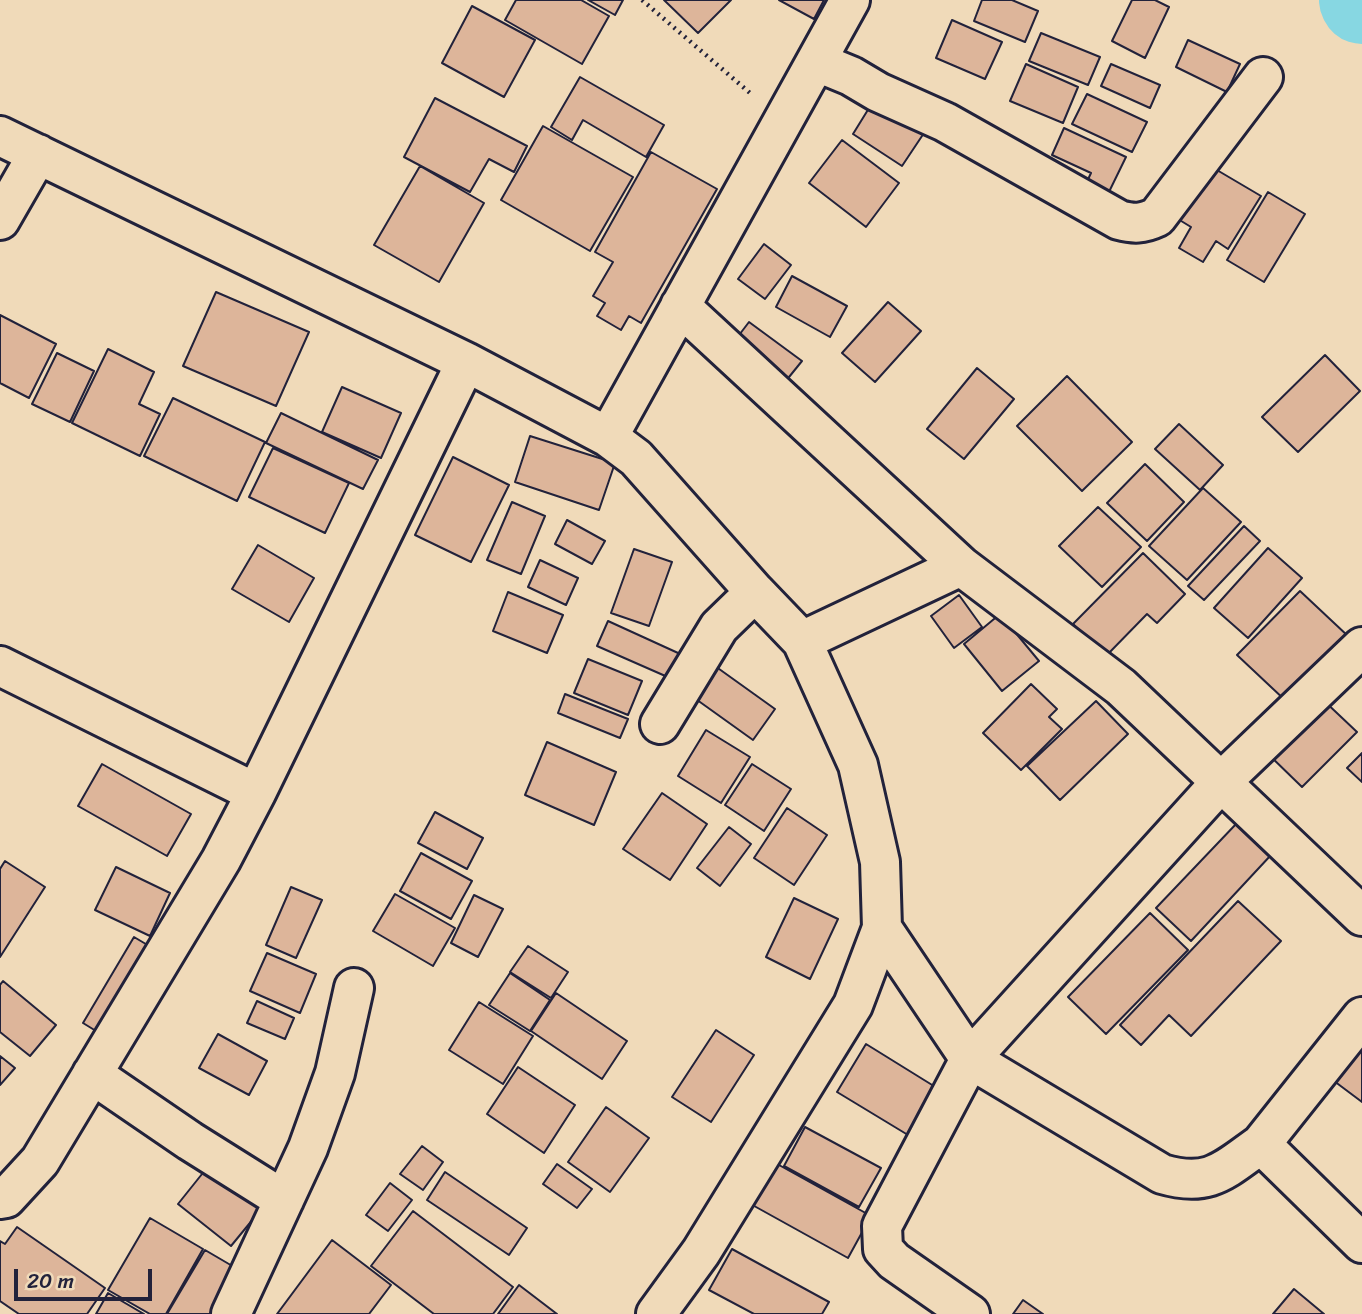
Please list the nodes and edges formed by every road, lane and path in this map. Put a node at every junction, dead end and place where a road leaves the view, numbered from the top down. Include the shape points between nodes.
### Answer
1 (642, 0) edge
2 (850, 0) edge
3 (817, 62) junction
4 (1262, 77) dead end
5 (783, 121) junction
6 (0, 136) edge
7 (38, 154) junction
8 (0, 220) edge
9 (680, 306) junction
10 (466, 362) junction
11 (608, 437) junction
12 (961, 566) junction
13 (754, 592) junction
14 (802, 641) junction
15 (1362, 647) edge
16 (0, 666) edge
17 (660, 724) dead end
18 (1221, 782) junction
19 (256, 793) junction
20 (1362, 916) edge
21 (882, 928) junction
22 (354, 988) dead end
23 (1362, 1017) edge
24 (970, 1059) junction
25 (92, 1074) junction
26 (1261, 1144) junction
27 (0, 1199) edge
28 (284, 1200) junction
29 (1362, 1243) edge
30 (231, 1314) edge
31 (656, 1314) edge
32 (970, 1314) edge

1 - 5 path
2 - 3 street
3 - 4 street via 945,122 1133,224 1157,217
3 - 5 street
5 - 9 street
6 - 7 street
7 - 8 street
7 - 10 street
9 - 11 street
9 - 12 street
10 - 11 street
10 - 19 street
11 - 13 street via 636,458
12 - 14 street
12 - 18 street via 1121,687
13 - 14 street
13 - 17 street via 719,627
14 - 21 street via 858,765 880,862
15 - 18 street
16 - 19 street
18 - 20 street
18 - 24 street
19 - 25 street via 221,860
21 - 24 street
21 - 31 street via 853,1004 701,1252
22 - 28 street via 335,1073
23 - 26 street
24 - 26 street via 1162,1174 1181,1180 1219,1174
24 - 32 street via 882,1226 881,1240 894,1261
25 - 27 street via 40,1161
25 - 28 street
26 - 29 street
28 - 30 street

